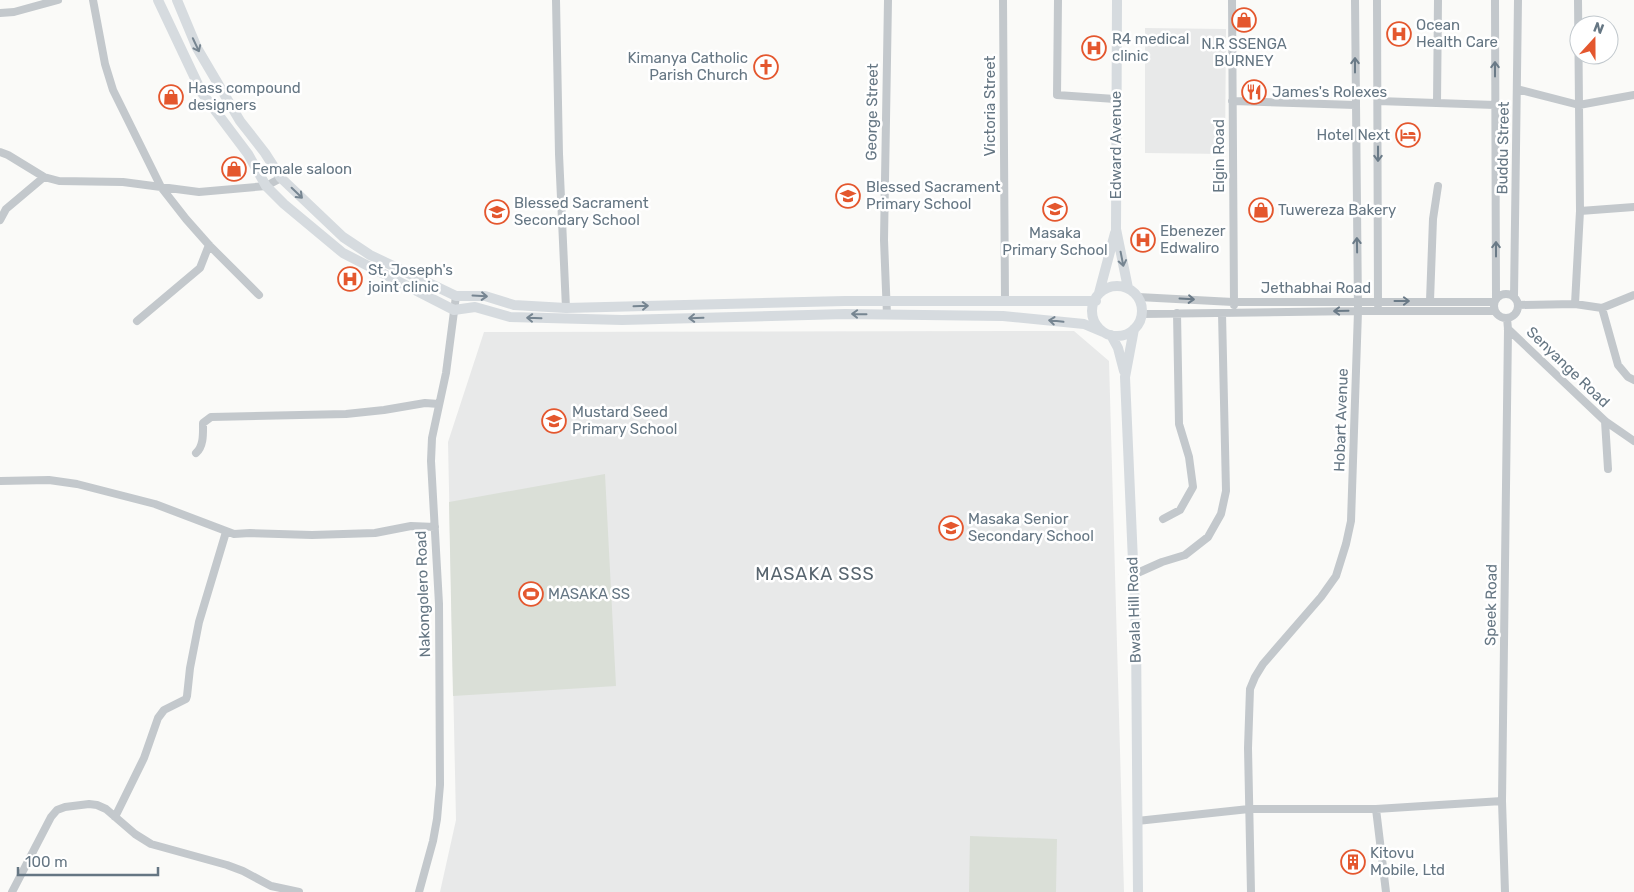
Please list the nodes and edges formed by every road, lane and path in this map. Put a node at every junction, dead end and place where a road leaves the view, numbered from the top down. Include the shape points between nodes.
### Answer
1 (58, 0) edge
2 (93, 0) edge
3 (158, 0) edge
4 (177, 0) edge
5 (556, 0) edge
6 (888, 0) edge
7 (1003, 0) edge
8 (1058, 0) edge
9 (1117, 0) edge
10 (1232, 0) edge
11 (1355, 0) edge
12 (1377, 0) edge
13 (1438, 0) edge
14 (1495, 0) edge
15 (1518, 0) edge
16 (1578, 0) edge
17 (0, 13) edge
18 (1517, 89) junction
19 (1634, 95) edge
20 (1115, 99) junction
21 (1232, 101) junction
22 (1378, 101) junction
23 (1436, 103) junction
24 (1355, 105) junction
25 (1495, 105) junction
26 (1579, 105) junction
27 (0, 152) edge
28 (44, 177) junction
29 (281, 178) junction
30 (266, 186) junction
31 (1438, 186) dead end
32 (160, 187) junction
33 (1634, 207) edge
34 (1580, 211) junction
35 (0, 220) edge
36 (1116, 229) junction
37 (210, 246) junction
38 (1128, 288) junction
39 (259, 295) dead end
40 (1634, 295) edge
41 (456, 296) junction
42 (1514, 296) junction
43 (1098, 297) junction
44 (1138, 297) junction
45 (1495, 300) junction
46 (886, 301) junction
47 (1005, 301) junction
48 (1378, 301) junction
49 (1430, 301) junction
50 (1233, 302) junction
51 (1358, 302) junction
52 (1575, 304) junction
53 (1518, 305) junction
54 (566, 308) junction
55 (1602, 308) junction
56 (454, 310) junction
57 (1358, 311) junction
58 (1378, 311) junction
59 (1494, 312) junction
60 (1177, 313) junction
61 (1222, 313) junction
62 (1234, 313) junction
63 (1142, 314) junction
64 (887, 315) junction
65 (1507, 318) junction
66 (137, 321) dead end
67 (1134, 329) junction
68 (1508, 329) junction
69 (1107, 333) junction
70 (1125, 377) junction
71 (1634, 380) edge
72 (439, 404) junction
73 (1604, 421) junction
74 (1634, 442) edge
75 (196, 453) dead end
76 (1608, 469) dead end
77 (0, 481) edge
78 (1163, 519) dead end
79 (436, 526) junction
80 (226, 532) junction
81 (1133, 574) junction
82 (1502, 801) junction
83 (1249, 809) junction
84 (1376, 809) junction
85 (115, 817) junction
86 (1137, 821) junction
87 (12, 892) edge
88 (299, 892) edge
89 (419, 892) edge
90 (1138, 892) edge
91 (1251, 892) edge
92 (1386, 892) edge
93 (1506, 892) edge

1 - 17 street
2 - 32 street via 105,64 114,90
3 - 30 street via 202,92 248,154
4 -> 29 street via 202,56 240,121
5 - 54 street
6 - 46 street, George Street
7 - 47 street, Victoria Street
8 - 20 street via 1057,95
9 - 20 street, Edward Avenue
10 - 21 street, Elgin Road
24 -> 11 street, Hobart Avenue
12 - 22 street
13 - 23 street
25 -> 14 street
15 - 18 street, Buddu Street
16 - 26 street
18 - 26 street
18 - 42 street, Buddu Street
19 - 26 street
20 - 36 street, Edward Avenue
21 - 24 street
21 - 50 street, Elgin Road
22 - 23 street
22 -> 48 street
23 - 25 street
51 -> 24 street, Hobart Avenue
45 -> 25 street
26 - 34 street
27 - 28 street
28 - 32 street via 59,181 123,182
28 - 35 street via 6,209
29 - 30 street
29 -> 41 street via 343,237 370,255
30 - 32 street via 199,192
30 - 56 street via 343,253
31 - 49 street via 1433,219
32 - 37 street
33 - 34 street
34 - 52 street
36 -> 38 street, Edward Avenue
36 - 43 street
37 - 39 street
37 - 66 street via 200,268
38 - 43 street via 1106,288
38 - 44 street
40 - 55 street
41 -> 54 street via 485,296 514,305
41 - 56 street, Nakongolero Road
42 - 45 street via 1505,294
42 - 53 street
43 - 47 street
43 - 69 street via 1092,308 1093,317
44 -> 50 street, Jethabhai Road
44 - 63 street
45 - 49 street, Jethabhai Road
45 - 59 street
46 - 47 street
54 -> 46 street
46 - 64 street, George Street
48 -> 49 street, Jethabhai Road
48 - 51 street, Jethabhai Road
48 - 58 street
50 - 51 street, Jethabhai Road
50 - 62 street, Elgin Road
51 - 57 street, Hobart Avenue
52 - 53 street
52 - 55 street
53 - 65 street via 1515,314
55 - 71 street via 1618,365
64 -> 56 street via 622,320 510,317 475,307
56 - 72 street, Nakongolero Road
57 - 58 street, Jethabhai Road
57 -> 62 street, Jethabhai Road
57 - 83 street, Hobart Avenue via 1351,520 1346,544 1336,576 1263,664 1250,689
58 - 59 street, Jethabhai Road
59 - 65 street
60 - 61 street, Jethabhai Road
60 - 63 street, Jethabhai Road
60 - 78 street via 1179,424 1189,457 1192,487 1180,510
61 - 62 street, Jethabhai Road
61 - 81 street via 1226,491 1221,514 1208,538 1185,555
63 - 67 street
69 -> 64 street via 1084,324 1003,316
65 - 68 street, Speek Road
67 - 69 street via 1123,335
67 - 70 street, Bwala Hill Road
68 - 73 street, Senyange Road
68 - 82 street, Speek Road
69 - 70 street via 1118,348
70 - 81 street, Bwala Hill Road
72 - 75 street via 425,402 346,414 211,418 203,423 202,444
72 - 79 street, Nakongolero Road via 431,461
73 - 74 street, Senyange Road
73 - 76 street
77 - 80 street via 49,480 78,484 155,504
79 - 80 street via 411,526 375,533 312,535 237,535
79 - 89 street, Nakongolero Road via 440,785 433,841
80 - 85 street via 199,622 186,700 164,710 158,718 144,758
81 - 86 street, Bwala Hill Road
82 - 84 street
82 - 93 street, Speek Road
83 - 84 street
83 - 86 street
83 - 91 street, Hobart Avenue
84 - 92 street
85 - 87 street via 106,809 89,804 57,810
85 - 88 street via 152,844 227,865 271,886
86 - 90 street, Bwala Hill Road

